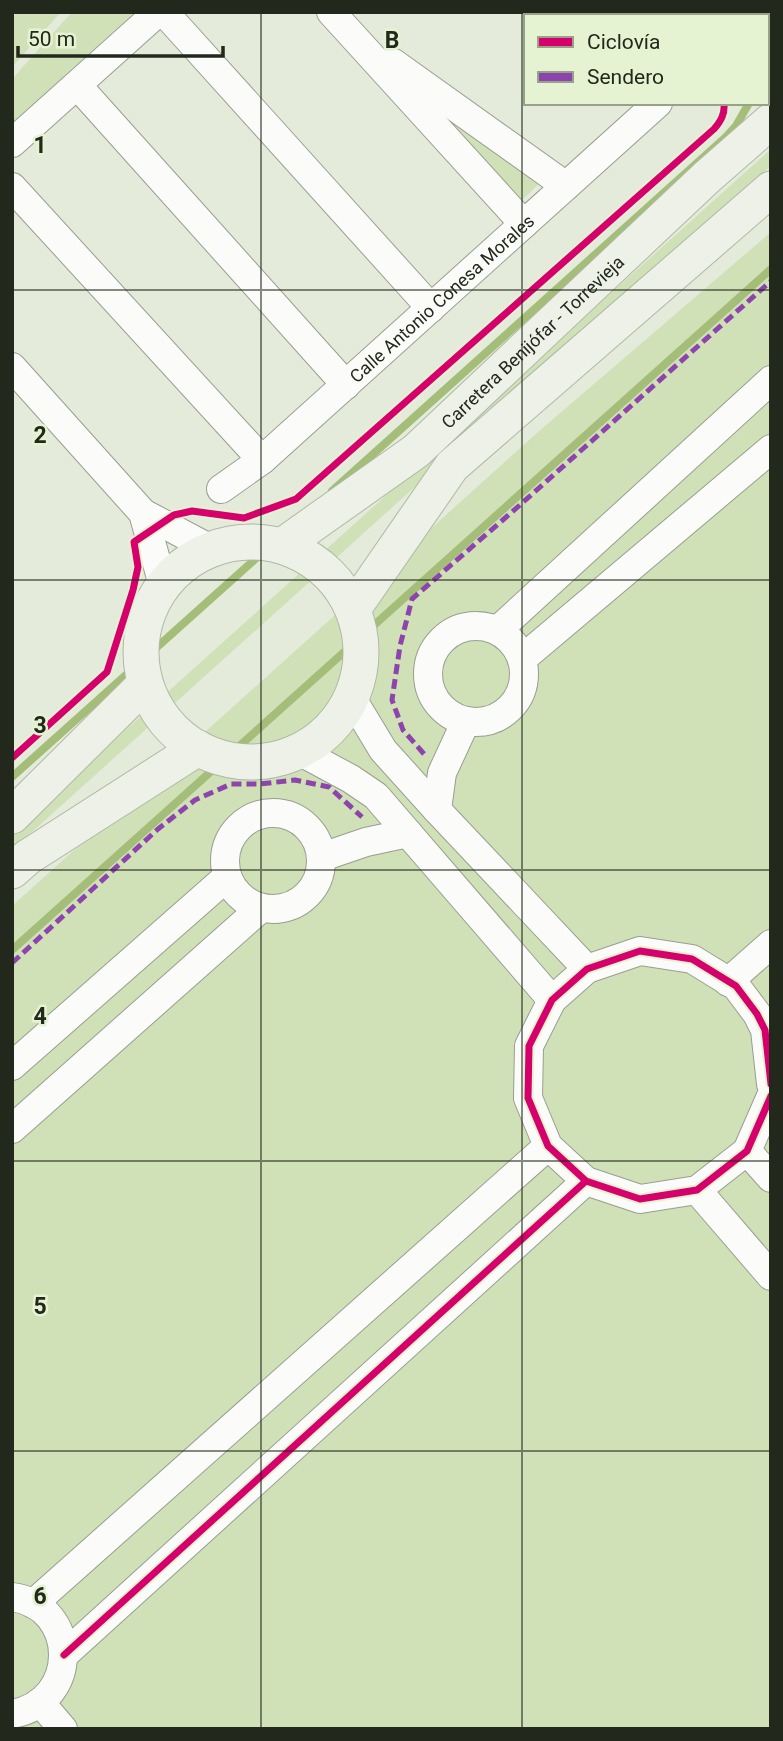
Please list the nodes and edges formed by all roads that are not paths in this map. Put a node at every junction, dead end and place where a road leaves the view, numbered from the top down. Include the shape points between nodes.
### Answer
1 (158, 12) edge
2 (164, 12) edge
3 (340, 22) edge
4 (76, 85) junction
5 (656, 105) edge
6 (771, 121) edge
7 (12, 143) edge
8 (566, 186) junction
9 (12, 187) edge
10 (771, 189) edge
11 (524, 224) junction
12 (431, 308) junction
13 (12, 367) edge
14 (771, 380) edge
15 (346, 384) junction
16 (771, 449) edge
17 (262, 460) junction
18 (221, 489) dead end
19 (143, 513) junction
20 (282, 546) junction
21 (211, 549) junction
22 (163, 585) junction
23 (354, 609) junction
24 (498, 631) junction
25 (522, 660) junction
26 (145, 684) junction
27 (351, 697) junction
28 (466, 721) junction
29 (198, 748) junction
30 (299, 751) junction
31 (437, 810) junction
32 (12, 816) edge
33 (408, 833) junction
34 (322, 857) junction
35 (12, 871) edge
36 (227, 877) junction
37 (261, 908) junction
38 (771, 944) edge
39 (587, 969) junction
40 (728, 982) junction
41 (552, 1000) junction
42 (764, 1007) edge
43 (12, 1066) edge
44 (771, 1084) edge
45 (771, 1096) edge
46 (12, 1129) edge
47 (548, 1146) junction
48 (747, 1151) junction
49 (771, 1178) edge
50 (586, 1181) junction
51 (696, 1190) junction
52 (771, 1276) edge
53 (23, 1600) edge
54 (64, 1654) junction
55 (40, 1702) junction
56 (12, 1714) edge
57 (63, 1729) edge

1 - 4 street
2 - 12 street
3 - 8 street
3 - 11 street
4 - 7 street
4 - 15 street
5 - 8 street, Calle Antonio Conesa Morales
6 - 20 main road, Carretera Benijófar - Torrevieja via 416,451
8 - 11 street, Calle Antonio Conesa Morales
9 - 17 street
10 - 23 main road via 452,466
11 - 12 street, Calle Antonio Conesa Morales
12 - 15 street, Calle Antonio Conesa Morales
13 - 19 street
14 - 24 street
15 - 17 street, Calle Antonio Conesa Morales
16 - 25 street
17 - 18 street, Calle Antonio Conesa Morales
19 - 21 street
19 - 22 street
20 - 21 main road via 234,541
20 - 23 main road via 305,554 334,577
21 - 22 main road via 200,552
22 - 26 main road via 150,604 140,639
23 - 27 main road via 362,645 358,681
24 - 25 street via 510,639
24 - 28 street via 483,625 460,628 440,640 432,653 427,668 433,698 443,710
25 - 28 street via 523,686 517,701 490,721
26 - 29 main road via 156,709 179,737
26 - 32 main road
27 - 30 main road via 343,715 317,741
27 - 31 street via 383,750
28 - 31 street via 442,773
29 - 30 main road via 212,756 248,763
29 - 35 main road
30 - 33 street via 376,796
31 - 39 street
33 - 34 street
33 - 41 street
34 - 36 street via 310,828 297,818 264,813 236,829 228,844
34 - 37 street via 321,872 305,898 276,910
36 - 37 street via 241,897
36 - 43 street
37 - 46 street
38 - 40 street
39 - 40 street via 640,951 692,959
39 - 41 street
40 - 42 street
41 - 47 street via 529,1046 528,1098
42 - 44 street
45 - 48 street
47 - 50 street
47 - 53 street
48 - 49 street
48 - 51 street
50 - 51 street via 640,1199
50 - 54 street
51 - 52 street
53 - 54 street via 44,1611 58,1631
54 - 55 street via 59,1678
55 - 56 street
55 - 57 street

